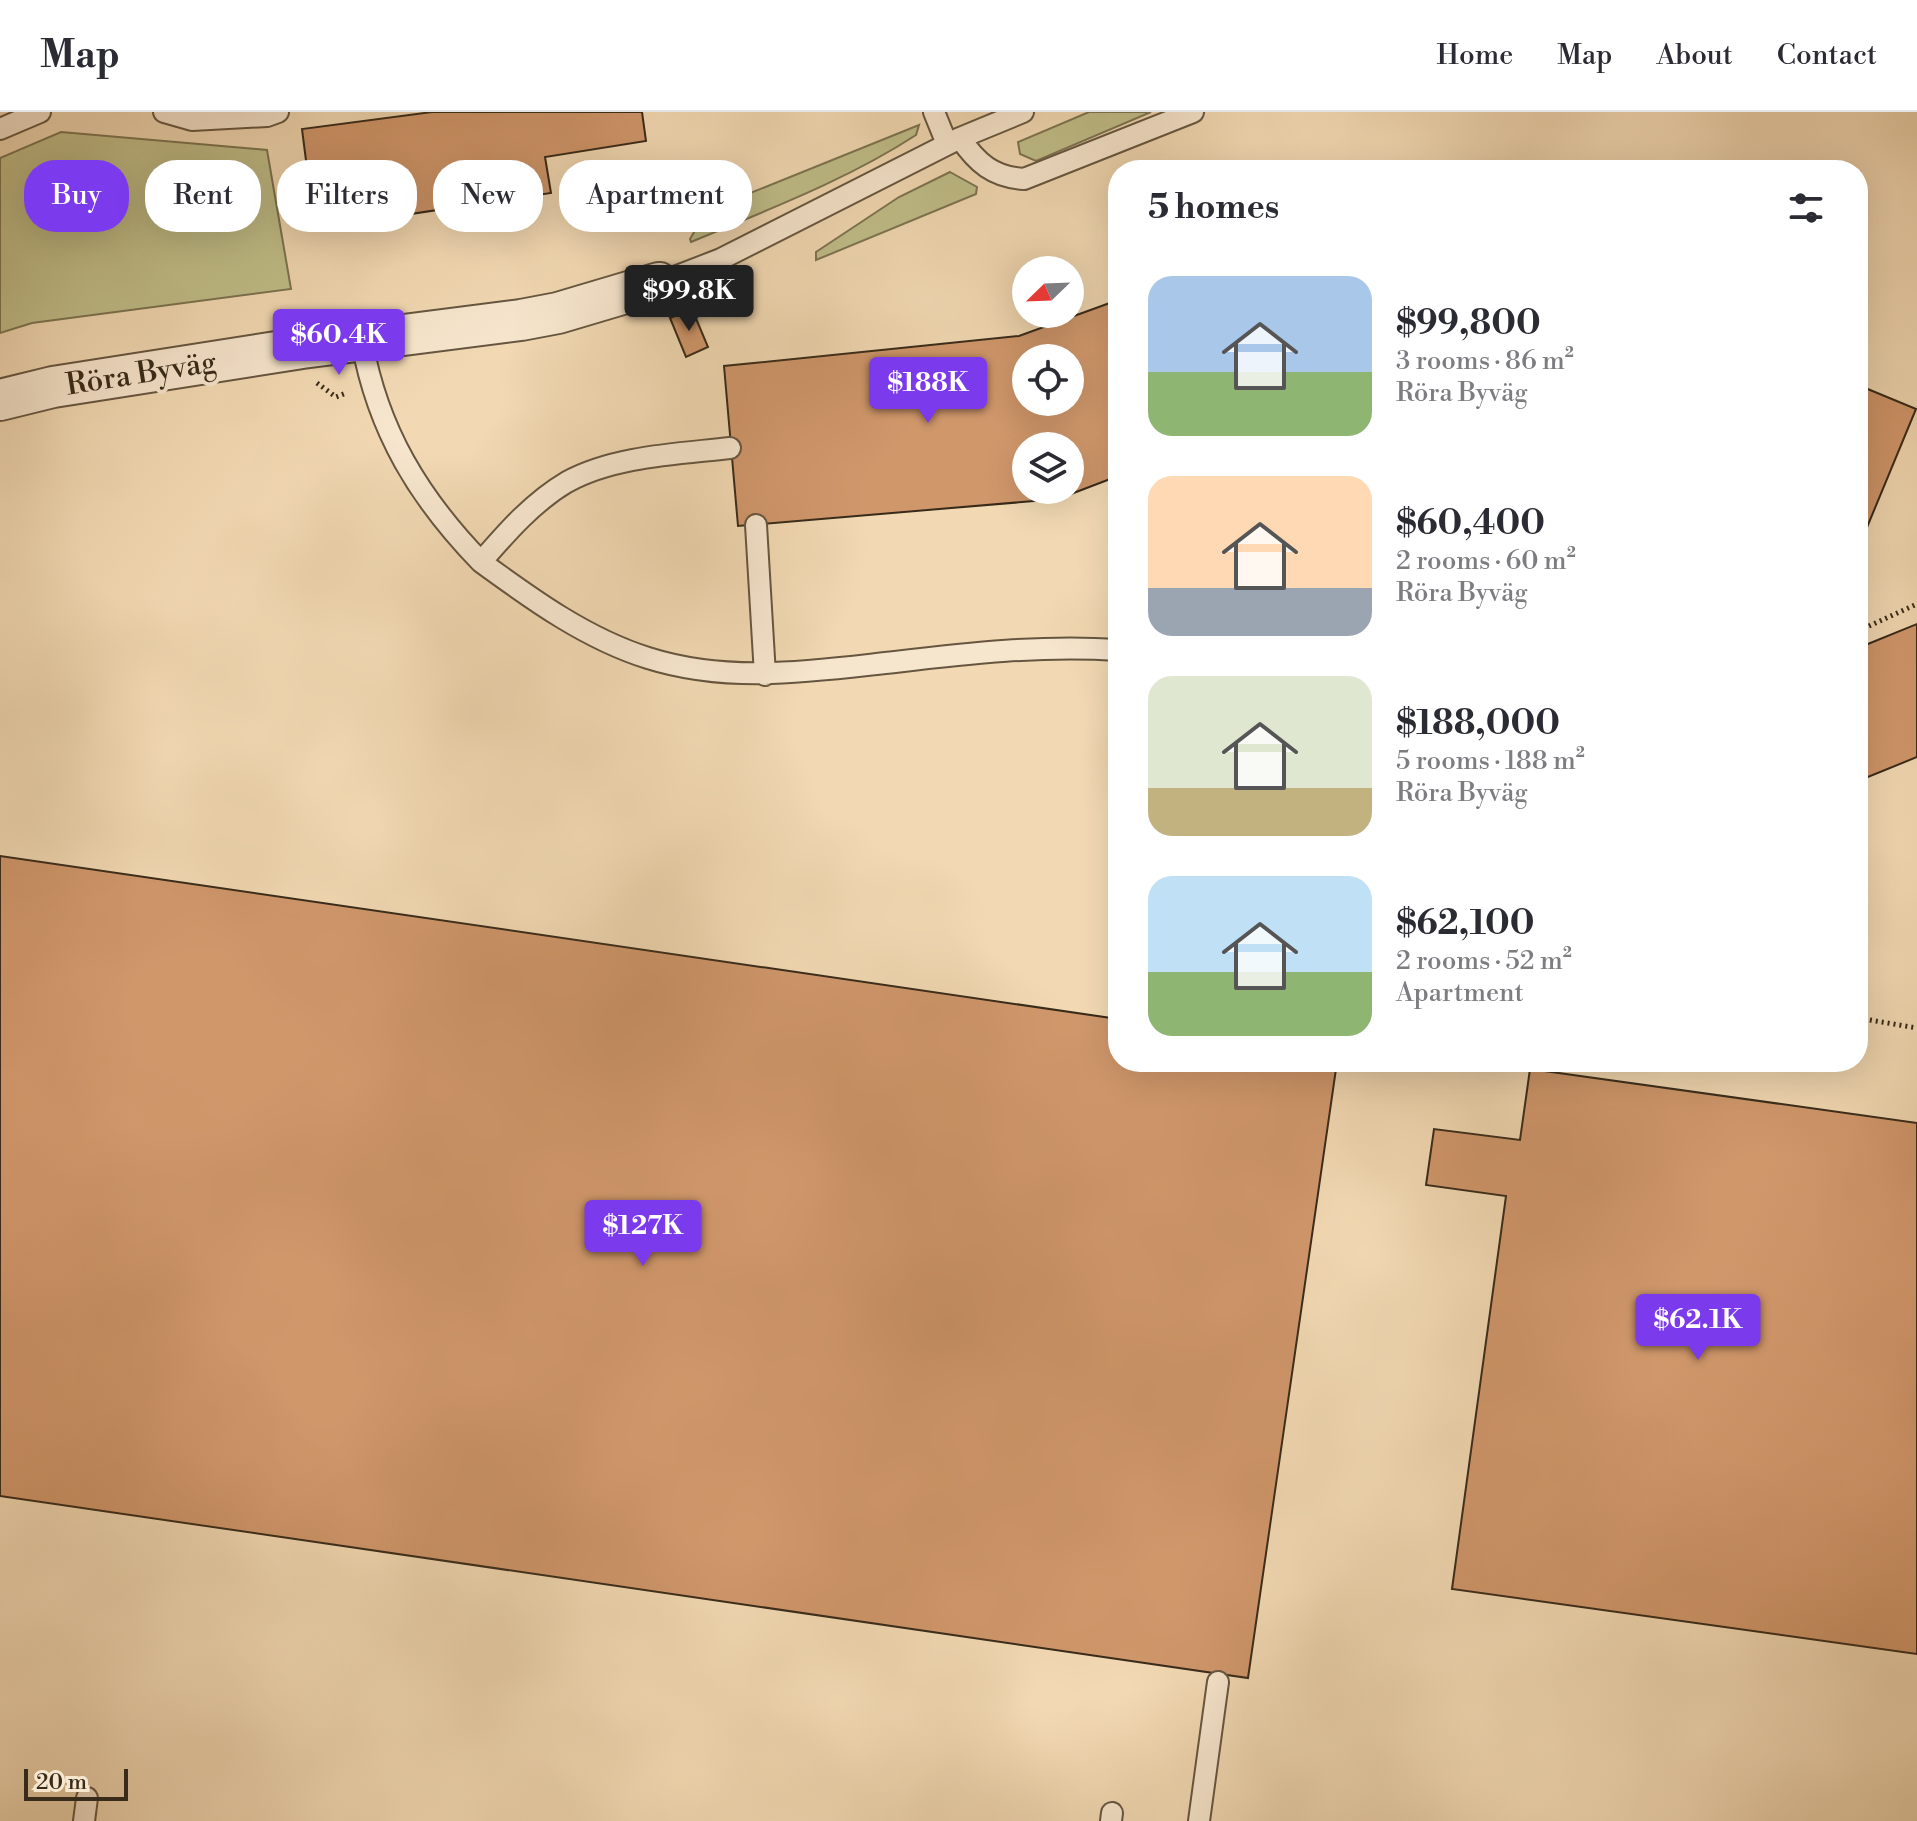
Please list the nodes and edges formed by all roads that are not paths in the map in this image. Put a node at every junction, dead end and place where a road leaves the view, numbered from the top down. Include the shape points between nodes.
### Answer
1 (40, 112) edge
2 (164, 112) edge
3 (278, 112) edge
4 (934, 112) edge
5 (1023, 112) edge
6 (1193, 112) edge
7 (0, 129) edge
8 (954, 141) junction
9 (659, 283) joint
10 (362, 342) junction
11 (0, 400) edge
12 (730, 448) dead end
13 (756, 525) dead end
14 (481, 562) junction
15 (1108, 650) edge
16 (765, 675) junction
17 (1218, 1682) dead end
18 (87, 1798) dead end
19 (84, 1821) edge
20 (1199, 1821) edge

1 - 7 lane
2 - 3 lane via 192,120
4 - 8 lane
5 - 8 lane
6 - 8 lane via 1024,179 1000,177
8 - 9 lane via 721,259
9 - 10 street, Röra Byväg via 558,313
10 - 11 street, Röra Byväg via 53,387
10 - 14 lane via 369,383 392,443 445,525
12 - 14 lane via 601,469 568,482 517,520
13 - 16 lane
14 - 16 lane via 537,603 649,658 717,673
15 - 16 lane via 977,652
17 - 20 lane
18 - 19 lane

